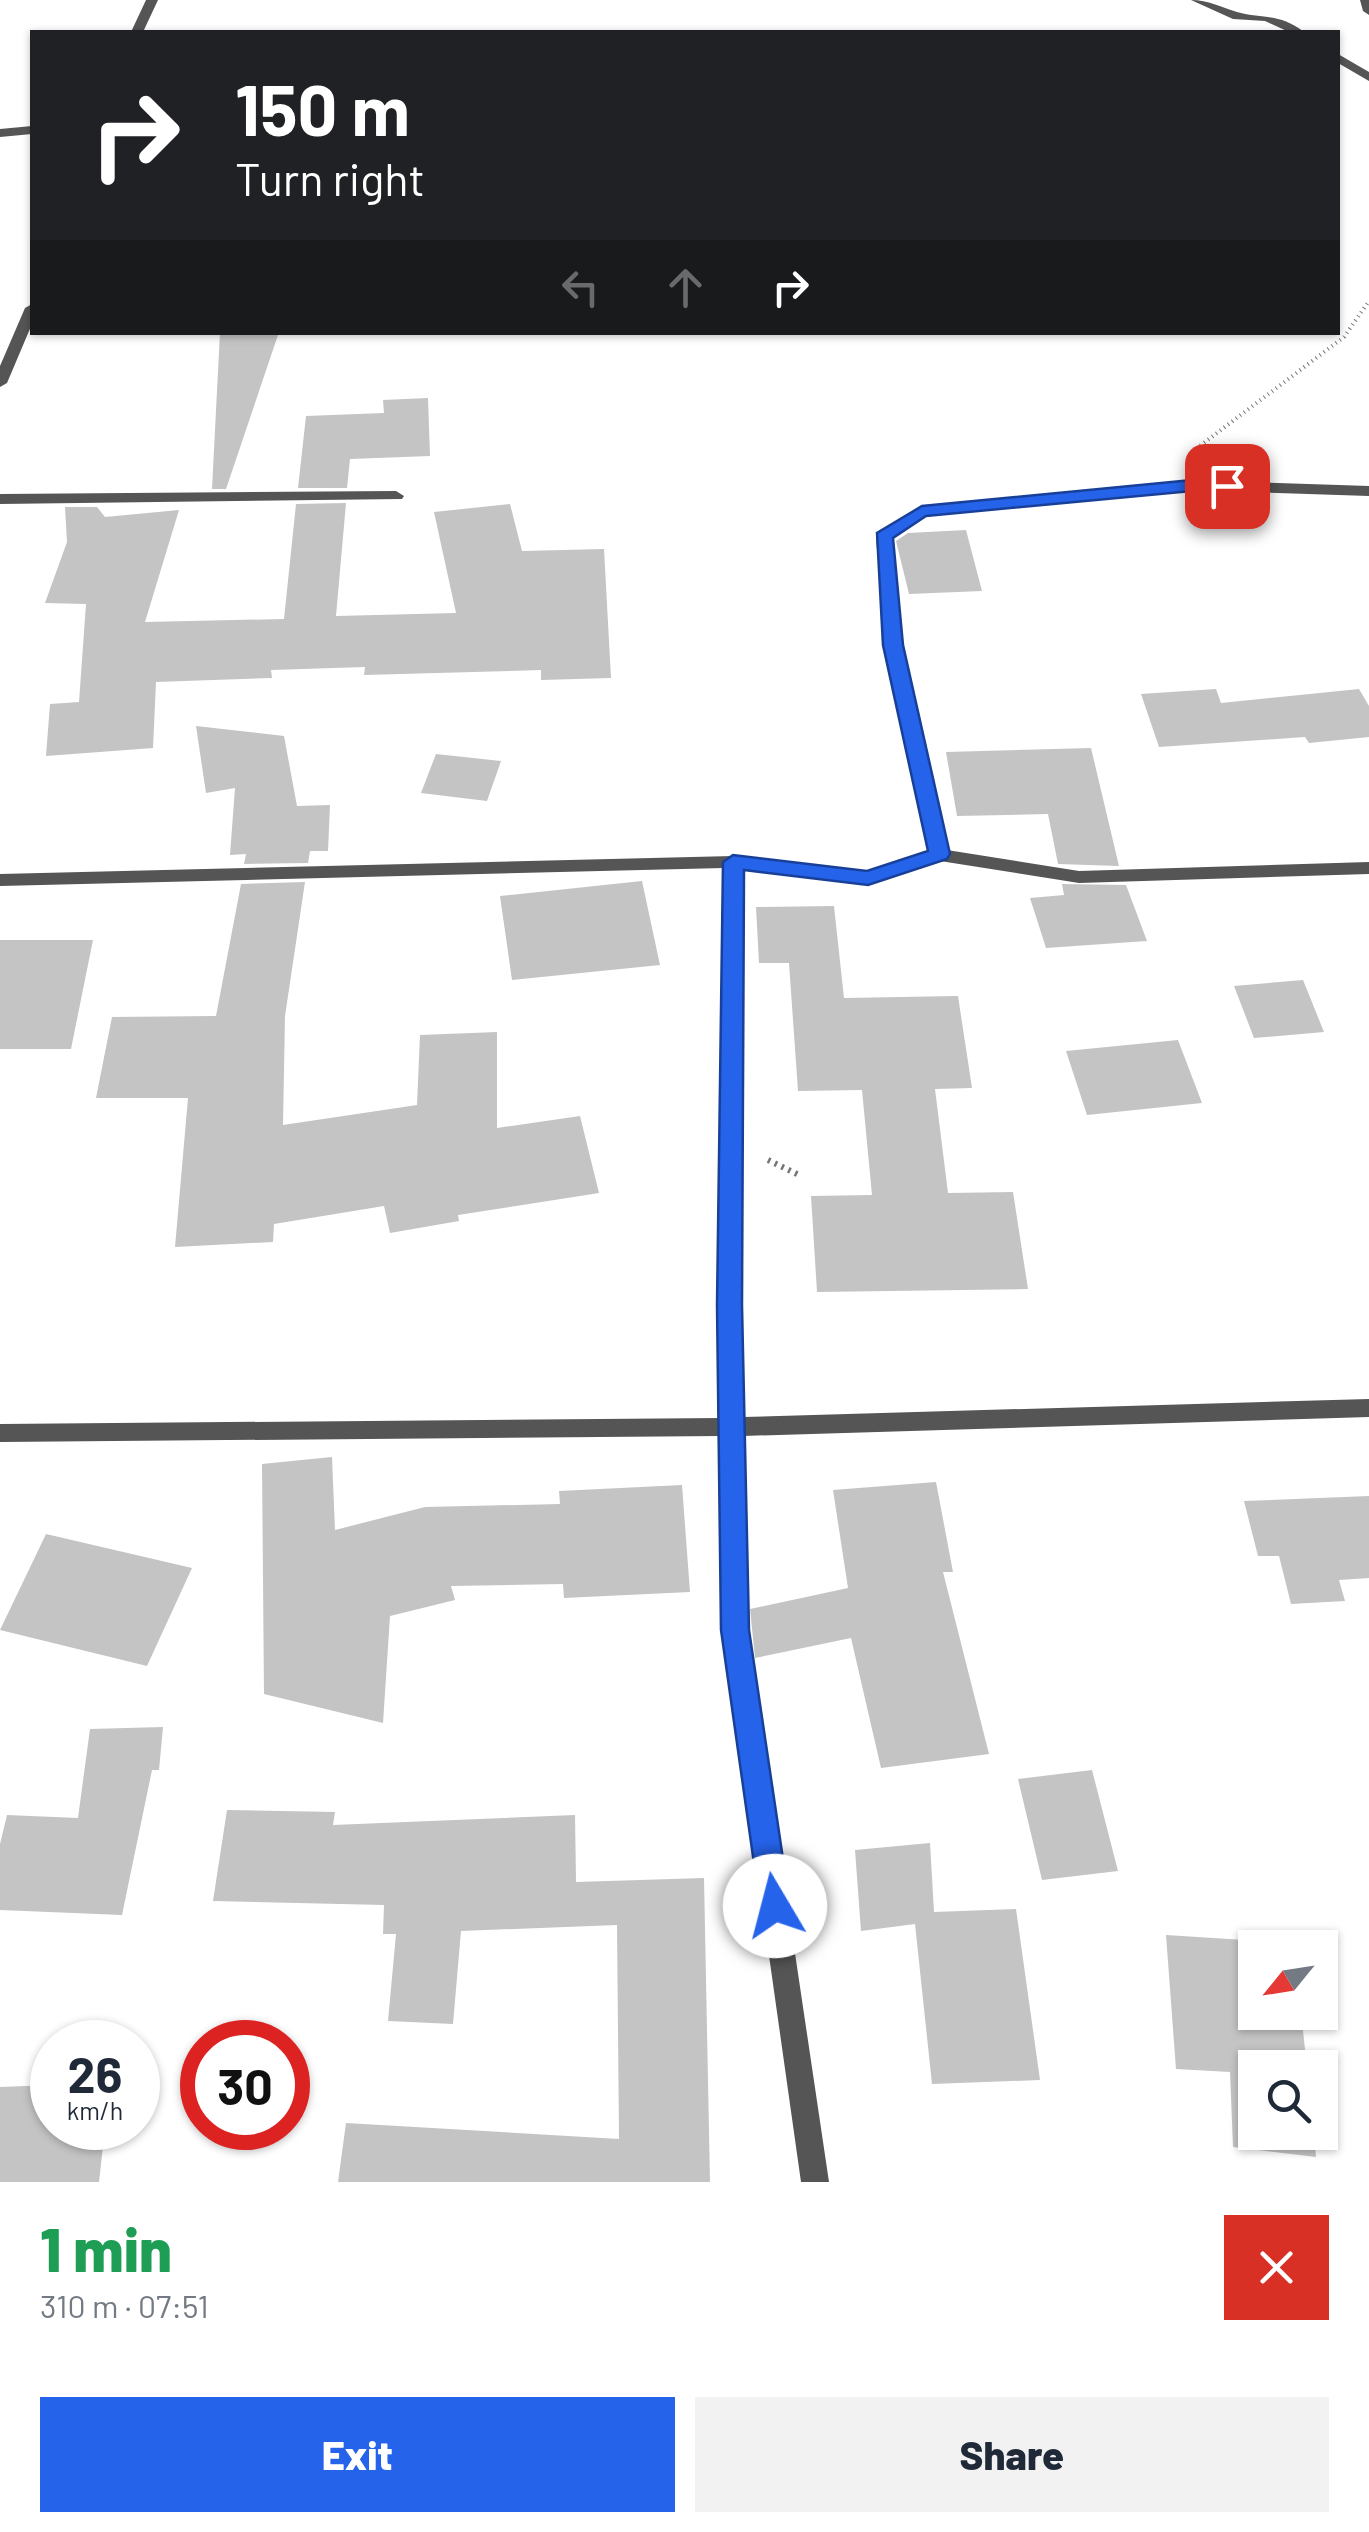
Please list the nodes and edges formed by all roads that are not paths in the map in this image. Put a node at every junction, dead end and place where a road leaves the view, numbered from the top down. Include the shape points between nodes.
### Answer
1 (152, 0) edge
2 (1197, 0) edge
3 (1366, 0) edge
4 (1369, 10) edge
5 (138, 30) edge
6 (1294, 30) edge
7 (1340, 59) edge
8 (1369, 77) edge
9 (30, 130) edge
10 (0, 133) edge
11 (30, 313) edge
12 (0, 383) edge
13 (1369, 491) edge
14 (396, 496) dead end
15 (0, 498) edge
16 (939, 854) junction
17 (733, 862) junction
18 (1369, 868) edge
19 (0, 880) edge
20 (1369, 1408) edge
21 (732, 1427) junction
22 (0, 1433) edge
23 (815, 2182) edge

1 - 5 street
2 - 6 street
3 - 4 street
7 - 8 street
9 - 10 street
11 - 12 street
13 - 16 street via 1192,486 922,512 884,536 893,645
14 - 15 street
16 - 17 street via 868,878
16 - 18 street via 1079,877
17 - 19 street
17 - 21 street
20 - 21 street
21 - 22 street
21 - 23 street via 735,1630

